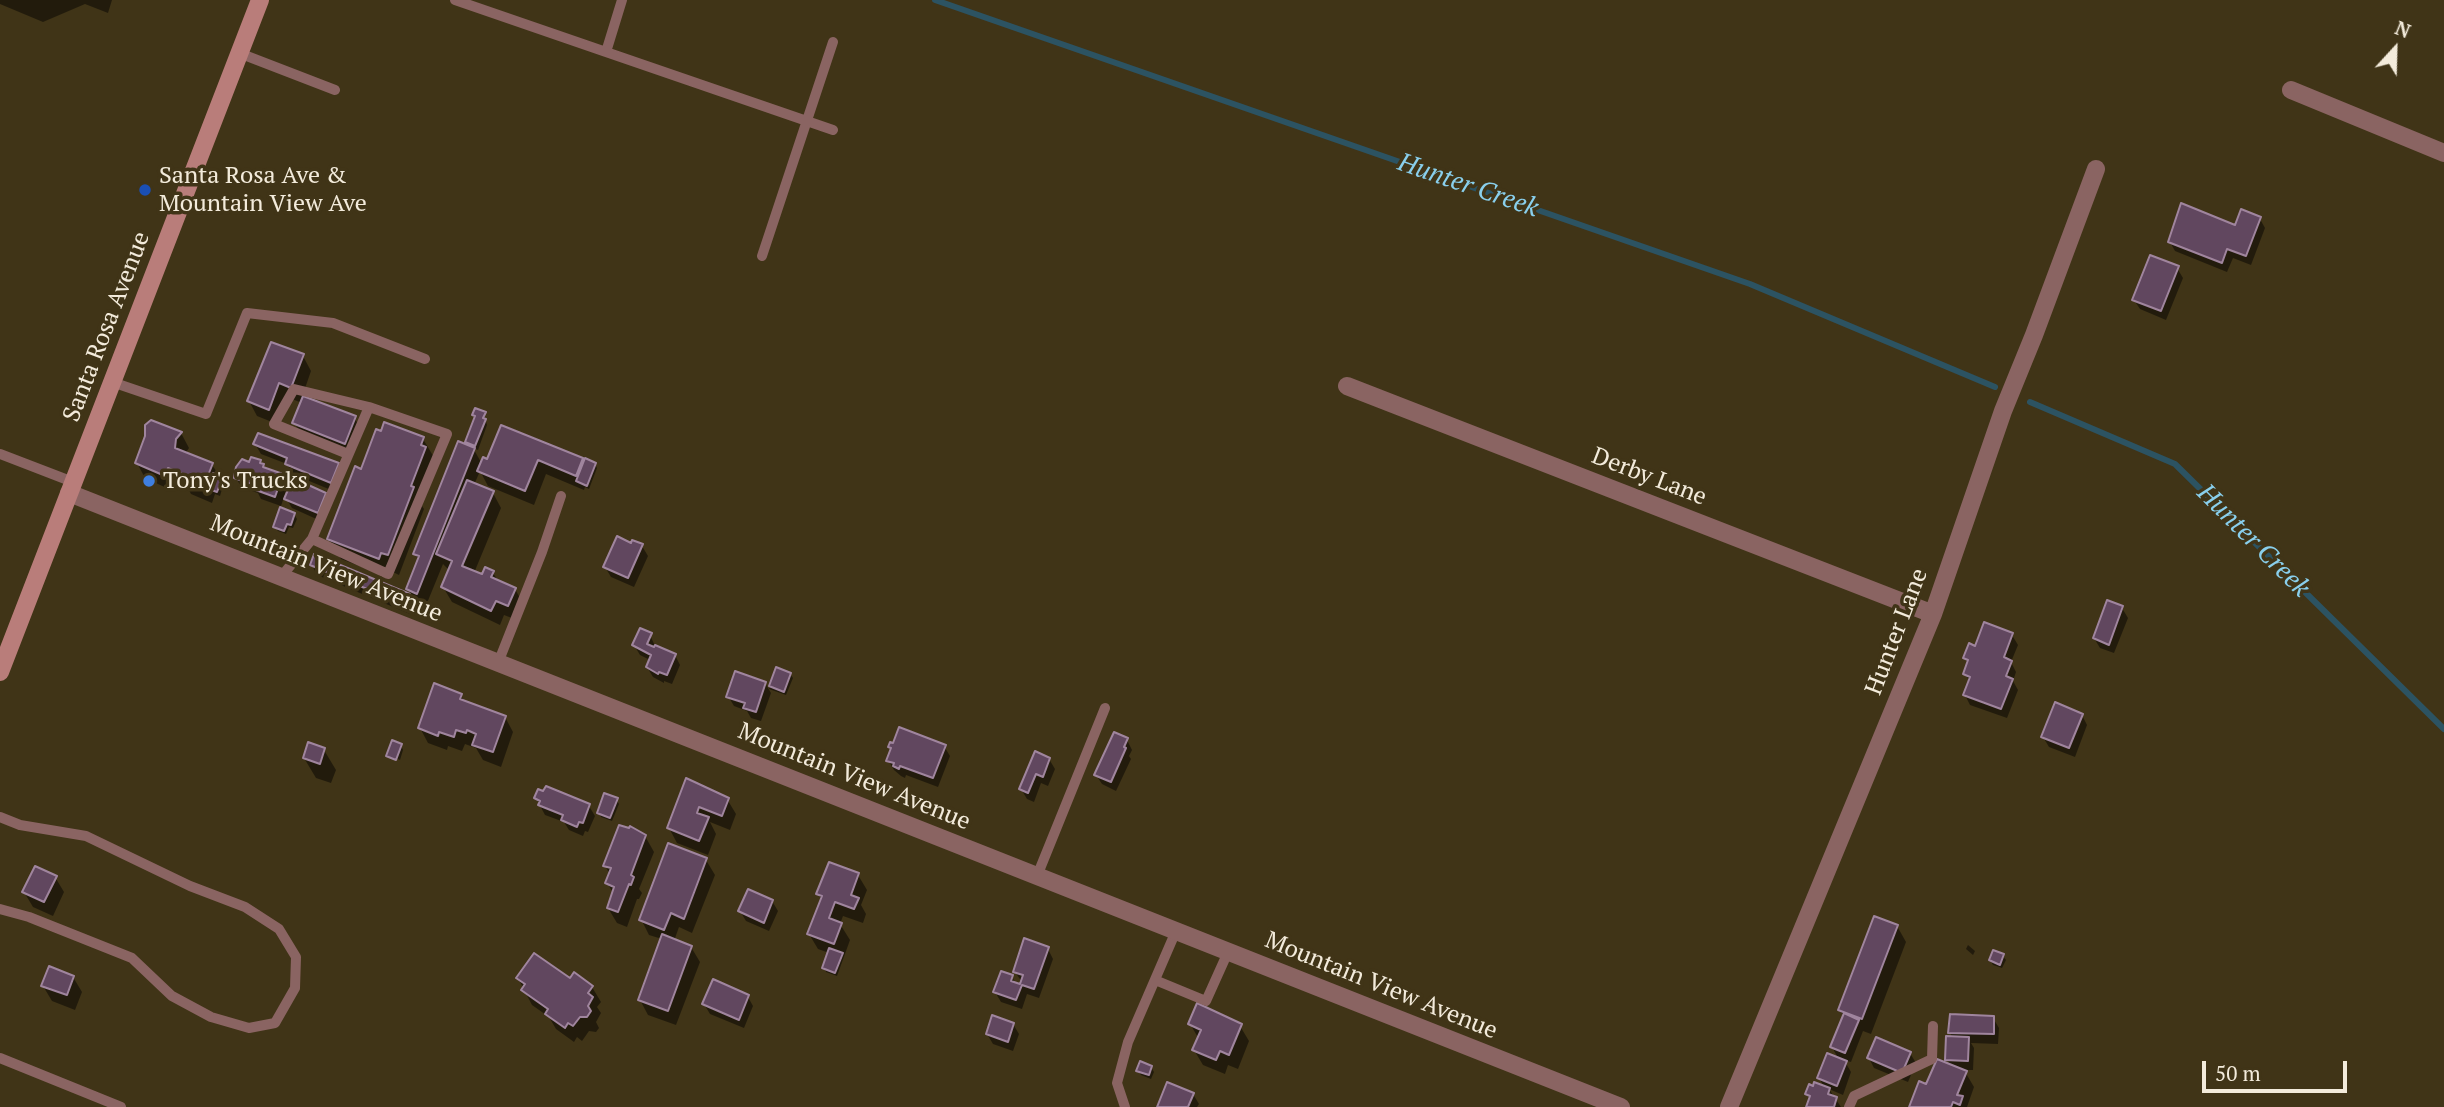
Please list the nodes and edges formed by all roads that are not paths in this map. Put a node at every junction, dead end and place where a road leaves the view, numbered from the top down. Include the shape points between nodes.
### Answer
1 (260, 0) edge
2 (455, 0) edge
3 (622, 0) edge
4 (833, 42) dead end
5 (606, 52) junction
6 (239, 54) junction
7 (335, 90) dead end
8 (2291, 90) dead end
9 (806, 121) junction
10 (833, 130) dead end
11 (2444, 153) edge
12 (2096, 169) dead end
13 (762, 256) dead end
14 (425, 359) dead end
15 (112, 382) junction
16 (1347, 386) dead end
17 (369, 407) junction
18 (0, 454) edge
19 (348, 454) junction
20 (71, 488) junction
21 (561, 496) dead end
22 (312, 539) junction
23 (281, 577) junction
24 (1933, 614) junction
25 (498, 663) junction
26 (0, 672) edge
27 (1105, 708) dead end
28 (0, 817) edge
29 (1037, 876) junction
30 (0, 908) edge
31 (1176, 931) junction
32 (1228, 952) junction
33 (1155, 980) junction
34 (1933, 1026) dead end
35 (0, 1058) edge
36 (121, 1107) edge
37 (1125, 1107) edge
38 (1620, 1107) edge
39 (1729, 1107) edge
40 (1849, 1107) edge

1 - 6 main road, Santa Rosa Avenue
2 - 5 lane
3 - 5 lane
4 - 9 lane
5 - 9 lane
6 - 7 lane
6 - 15 main road, Santa Rosa Avenue
8 - 11 street
9 - 10 lane
9 - 13 lane
12 - 24 street, Hunter Lane via 2003,411
14 - 15 lane via 332,323 247,313 206,414
15 - 20 main road, Santa Rosa Avenue
16 - 24 street, Derby Lane
17 - 19 lane
17 - 19 lane via 293,389 274,424
17 - 22 lane via 447,434 388,573
18 - 20 lane
19 - 22 lane
20 - 23 street, Mountain View Avenue
20 - 26 main road, Santa Rosa Avenue
21 - 25 lane
22 - 23 lane
23 - 25 street, Mountain View Avenue
24 - 39 street, Hunter Lane
25 - 29 street, Mountain View Avenue
27 - 29 lane
28 - 30 lane via 86,836 245,907 279,929 296,957 295,988 275,1023 249,1028 211,1017 172,996 132,958
29 - 31 street, Mountain View Avenue
31 - 32 street, Mountain View Avenue
31 - 33 lane
32 - 33 lane via 1206,1001
32 - 38 street, Mountain View Avenue
33 - 37 lane via 1128,1042 1117,1083
34 - 40 lane via 1931,1059 1854,1096
35 - 36 lane

